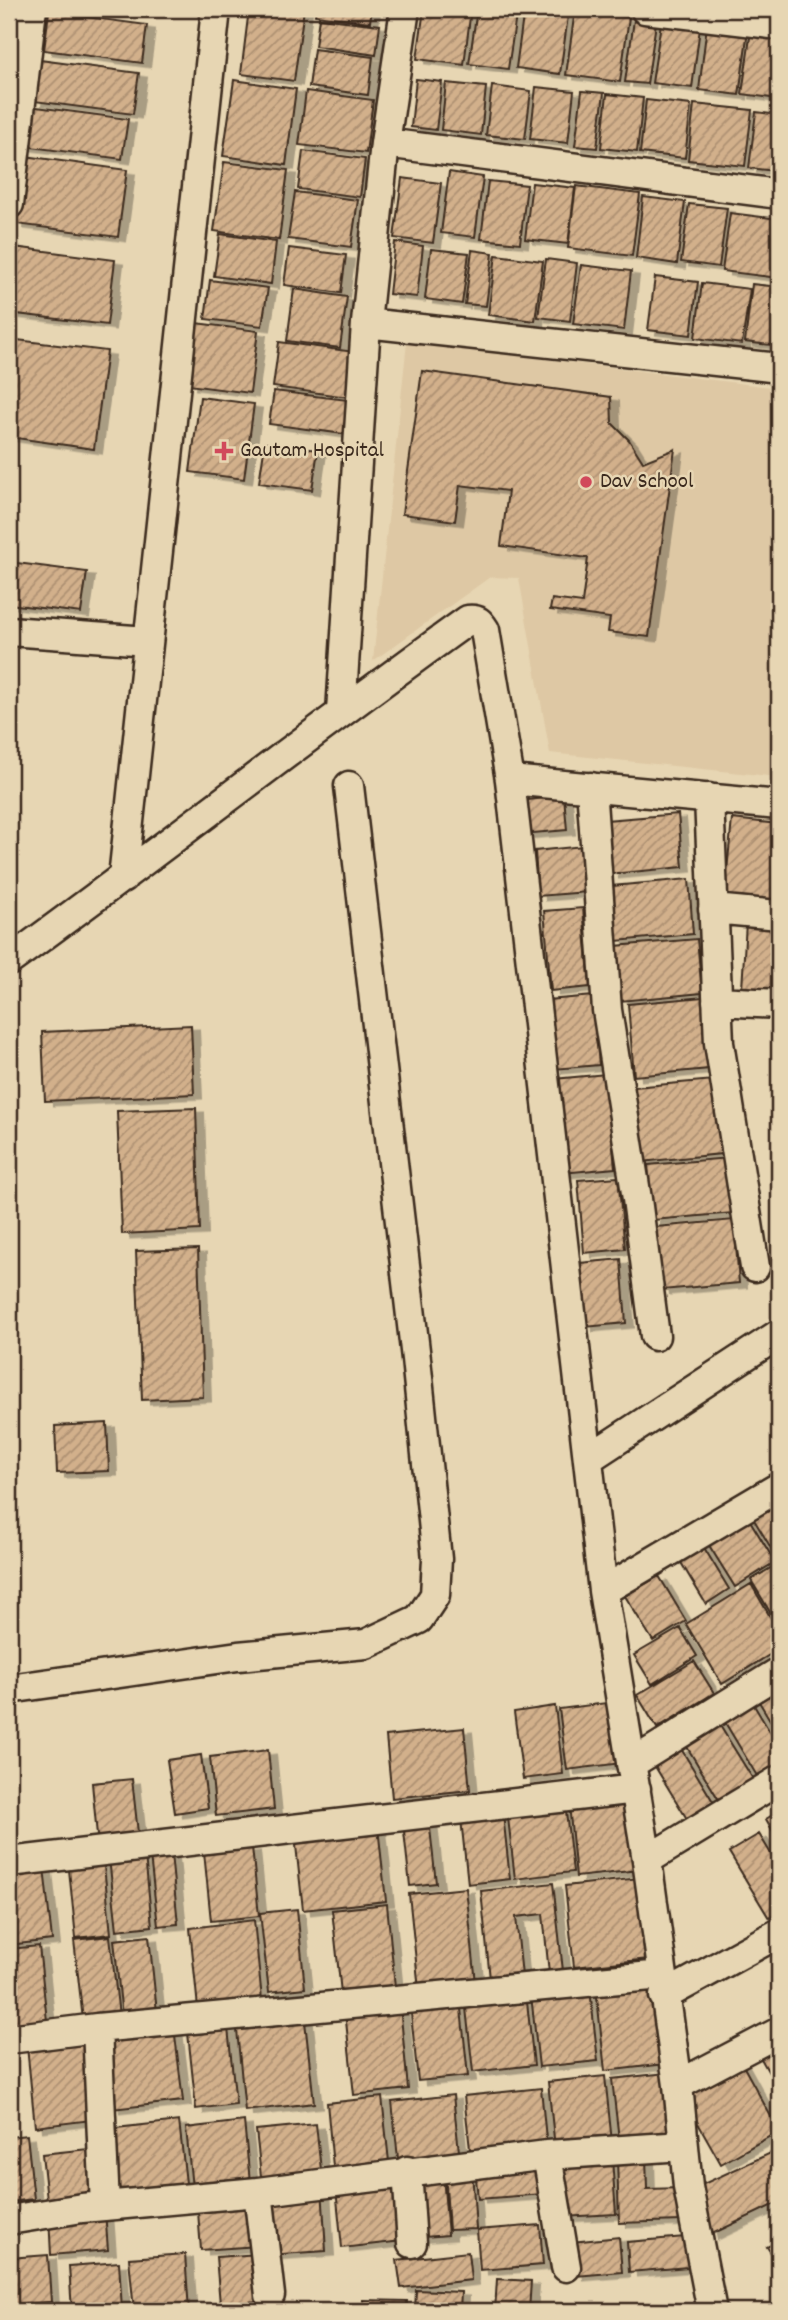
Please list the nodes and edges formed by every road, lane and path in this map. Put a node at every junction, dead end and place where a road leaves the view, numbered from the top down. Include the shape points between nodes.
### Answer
1 (32, 9) edge
2 (216, 9) edge
3 (405, 9) edge
4 (645, 9) edge
5 (779, 25) edge
6 (385, 143) junction
7 (779, 194) edge
8 (9, 204) edge
9 (366, 323) junction
10 (779, 368) edge
11 (9, 631) edge
12 (148, 641) junction
13 (341, 712) junction
14 (510, 780) junction
15 (349, 786) dead end
16 (591, 787) junction
17 (709, 798) junction
18 (779, 805) edge
19 (123, 878) junction
20 (713, 909) junction
21 (779, 915) edge
22 (9, 961) edge
23 (717, 1001) junction
24 (779, 1004) edge
25 (755, 1267) dead end
26 (779, 1334) edge
27 (655, 1336) dead end
28 (588, 1459) junction
29 (779, 1486) edge
30 (603, 1591) junction
31 (779, 1672) edge
32 (9, 1689) edge
33 (634, 1776) junction
34 (779, 1780) edge
35 (647, 1860) junction
36 (9, 1862) edge
37 (779, 1933) edge
38 (663, 1985) junction
39 (97, 2028) junction
40 (779, 2032) edge
41 (9, 2039) edge
42 (678, 2085) junction
43 (682, 2146) junction
44 (547, 2155) junction
45 (407, 2171) junction
46 (258, 2192) junction
47 (105, 2206) junction
48 (9, 2220) edge
49 (412, 2242) dead end
50 (566, 2267) dead end
51 (270, 2295) dead end
52 (712, 2311) edge

1 - 8 street
2 - 12 street
3 - 6 street
4 - 5 street
6 - 7 street
6 - 9 street
9 - 10 street
9 - 13 street
11 - 12 street
12 - 19 street
13 - 14 street via 468,620 476,619 485,630
13 - 19 street
14 - 16 street
14 - 28 street
15 - 32 street via 416,1359 437,1559 435,1595 419,1619 366,1644 238,1656
16 - 17 street
16 - 27 street via 607,1010
17 - 18 street
17 - 20 street
19 - 22 street
20 - 21 street
20 - 23 street
23 - 24 street
23 - 25 street via 719,1043
26 - 28 street
28 - 30 street
29 - 30 street
30 - 33 street
31 - 33 street
33 - 35 street
33 - 36 street
34 - 35 street
35 - 38 street
37 - 38 street
38 - 39 street
38 - 42 street
39 - 41 street
39 - 47 street
40 - 42 street
42 - 43 street
43 - 44 street
43 - 52 street
44 - 45 street
44 - 50 street
45 - 46 street
45 - 49 street
46 - 47 street
46 - 51 street
47 - 48 street

